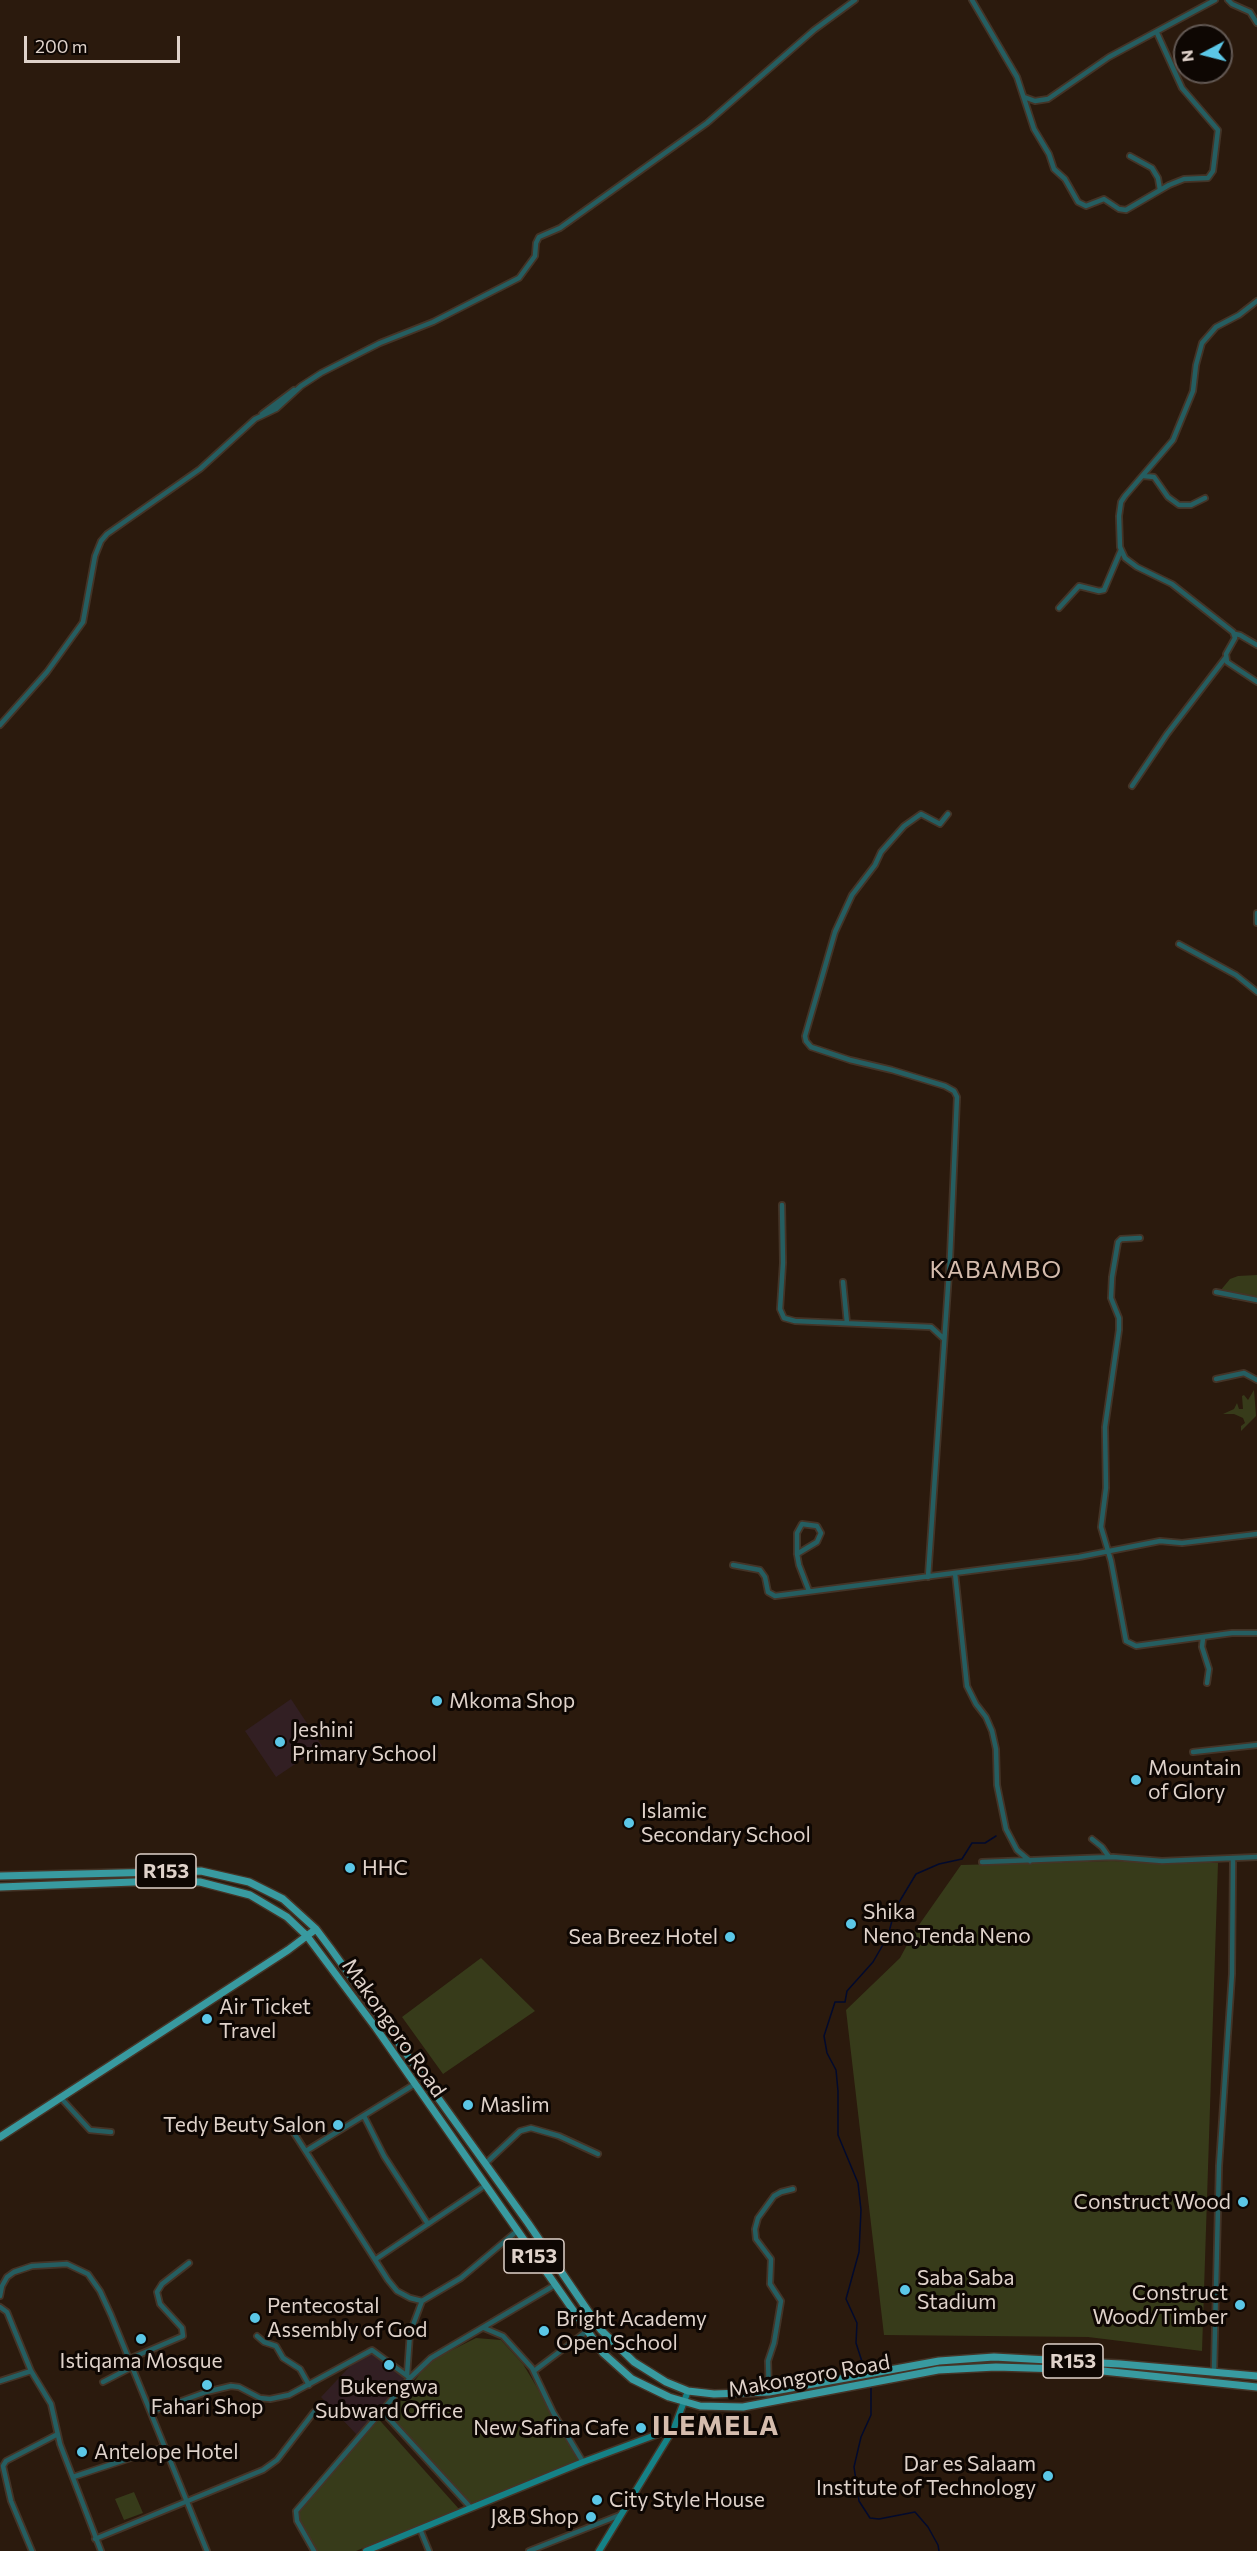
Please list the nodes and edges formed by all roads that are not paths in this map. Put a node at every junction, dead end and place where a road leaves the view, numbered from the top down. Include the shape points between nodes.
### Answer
1 (855, 0) edge
2 (972, 0) edge
3 (1215, 0) edge
4 (1228, 0) edge
5 (1204, 2) edge
6 (1257, 23) edge
7 (1157, 33) junction
8 (1024, 97) junction
9 (1130, 156) dead end
10 (1160, 190) junction
11 (1257, 301) edge
12 (1142, 477) junction
13 (1205, 498) dead end
14 (1121, 549) junction
15 (1059, 608) dead end
16 (1235, 634) junction
17 (1257, 645) edge
18 (1226, 657) junction
19 (1257, 682) edge
20 (0, 725) edge
21 (1132, 786) dead end
22 (948, 814) dead end
23 (1257, 913) edge
24 (1257, 923) edge
25 (1179, 944) dead end
26 (1257, 992) edge
27 (782, 1204) dead end
28 (1140, 1238) dead end
29 (843, 1282) dead end
30 (1216, 1292) dead end
31 (1257, 1300) edge
32 (847, 1323) junction
33 (943, 1338) junction
34 (1216, 1379) dead end
35 (1257, 1380) edge
36 (1257, 1534) edge
37 (1109, 1552) junction
38 (797, 1554) junction
39 (732, 1564) dead end
40 (955, 1573) junction
41 (928, 1577) junction
42 (809, 1591) junction
43 (1257, 1633) edge
44 (1203, 1638) junction
45 (1207, 1683) dead end
46 (1257, 1745) edge
47 (1193, 1752) dead end
48 (1092, 1839) dead end
49 (1109, 1857) junction
50 (1257, 1857) edge
51 (1233, 1858) junction
52 (1030, 1861) junction
53 (982, 1862) dead end
54 (0, 1876) edge
55 (0, 1887) edge
56 (316, 1929) junction
57 (307, 1936) junction
58 (415, 2084) junction
59 (60, 2097) junction
60 (364, 2116) junction
61 (292, 2130) dead end
62 (111, 2132) dead end
63 (0, 2137) edge
64 (306, 2151) junction
65 (598, 2154) dead end
66 (485, 2164) junction
67 (486, 2186) junction
68 (793, 2189) dead end
69 (428, 2224) junction
70 (517, 2231) junction
71 (376, 2259) junction
72 (189, 2263) dead end
73 (555, 2285) junction
74 (0, 2296) edge
75 (422, 2301) junction
76 (0, 2307) edge
77 (484, 2328) junction
78 (587, 2331) junction
79 (257, 2336) dead end
80 (129, 2359) junction
81 (132, 2367) junction
82 (30, 2371) junction
83 (534, 2371) junction
84 (1214, 2371) junction
85 (408, 2376) junction
86 (1257, 2376) edge
87 (0, 2381) edge
88 (103, 2382) dead end
89 (309, 2385) junction
90 (1257, 2387) edge
91 (688, 2391) junction
92 (769, 2392) junction
93 (685, 2402) junction
94 (151, 2412) junction
95 (314, 2412) dead end
96 (382, 2412) junction
97 (674, 2428) junction
98 (56, 2435) junction
99 (164, 2447) junction
100 (583, 2462) junction
101 (73, 2477) junction
102 (188, 2502) junction
103 (471, 2508) junction
104 (620, 2515) junction
105 (420, 2528) junction
106 (95, 2539) junction
107 (32, 2551) edge
108 (101, 2551) edge
109 (207, 2551) edge
110 (315, 2551) edge
111 (366, 2551) edge
112 (429, 2551) edge
113 (529, 2551) edge
114 (599, 2551) edge

1 - 20 street via 814,30 707,123 560,228 539,237 535,256 520,277 321,373 276,410 261,416 201,469 112,531 101,541 96,556 83,622 47,672
2 - 8 street via 1013,68
3 - 5 street
4 - 6 street via 1248,10
5 - 7 street
7 - 8 street via 1091,68 1048,99 1035,101
7 - 10 street via 1182,88 1219,132 1211,176 1184,179
8 - 10 street via 1034,129 1054,169 1065,178 1082,206 1104,199 1126,210
9 - 10 street via 1152,168
11 - 12 street via 1216,327 1202,343 1193,392 1178,430 1168,448
12 - 13 street via 1154,477 1179,505 1191,505
12 - 14 street via 1121,502
14 - 15 street via 1104,590 1079,586
14 - 16 street via 1130,562 1172,584
16 - 17 street
16 - 18 street
18 - 19 street via 1230,665
18 - 21 street
22 - 33 street via 940,824 921,814 904,826 852,895 835,932 805,1036 811,1047 945,1086 957,1097
23 - 24 street
25 - 26 street via 1236,975
27 - 32 street via 781,1315 795,1322
28 - 37 street via 1118,1242 1112,1277 1111,1298 1119,1329 1105,1427 1106,1488 1101,1527
29 - 32 street
30 - 31 street
32 - 33 street via 931,1327
33 - 41 street
34 - 35 street via 1244,1373
36 - 37 street via 1189,1542 1160,1541
37 - 40 street
37 - 44 street via 1128,1644
38 - 38 street via 798,1527 806,1522 817,1526 821,1533 817,1542
38 - 42 street
39 - 42 street via 760,1570 772,1595
40 - 41 street
40 - 52 street via 967,1686 992,1731 1006,1829 1017,1850
41 - 42 street
43 - 44 street
44 - 45 street via 1209,1669
46 - 47 street
48 - 49 street
49 - 51 street via 1162,1861
49 - 52 street
50 - 51 street
51 - 84 street via 1232,1974 1219,2166
52 - 53 street
54 - 56 main road, Makongoro Road / R153 via 180,1870 220,1874 249,1882 283,1899
55 - 57 main road, Makongoro Road / R153 via 207,1883 264,1902
56 - 57 main road
56 - 66 main road, Makongoro Road / R153
57 - 58 main road, Makongoro Road / R153
57 - 59 main road
58 - 60 street
58 - 67 main road, Makongoro Road / R153
59 - 62 street via 90,2130
59 - 63 main road
60 - 64 street
60 - 69 street via 384,2156
61 - 64 street
64 - 71 street
65 - 66 street via 531,2128 520,2131
66 - 91 main road, Makongoro Road / R153 via 601,2330 643,2369
67 - 69 street
67 - 70 main road, Makongoro Road / R153
68 - 92 street via 774,2196 755,2229 756,2239 771,2259 770,2283 781,2301 768,2361
69 - 71 street
70 - 73 main road, Makongoro Road / R153
70 - 75 street via 461,2278
71 - 75 street via 397,2291
72 - 80 street via 157,2292 160,2304 182,2328 183,2336
73 - 77 street
73 - 78 main road, Makongoro Road / R153
74 - 80 street via 7,2277 23,2268 59,2264 82,2269 100,2291
75 - 85 street via 410,2333
76 - 82 street via 6,2310
77 - 83 street via 503,2336
77 - 85 street
78 - 83 street
78 - 93 main road, Makongoro Road / R153 via 603,2353 632,2379
79 - 89 street via 276,2346 283,2358 300,2369
80 - 81 street
81 - 88 street
81 - 94 street
82 - 87 street
82 - 98 street via 51,2404
83 - 100 street
84 - 86 main road, Makongoro Road / R153
84 - 92 main road, Makongoro Road / R153 via 994,2357 939,2361
85 - 89 street via 372,2350
85 - 96 street
89 - 94 street via 270,2399 239,2387 224,2387
90 - 93 main road, Makongoro Road / R153 via 1092,2370 996,2367 938,2370 743,2407
91 - 92 main road, Makongoro Road / R153
91 - 93 street
93 - 97 street
94 - 99 street
95 - 102 street via 270,2466
96 - 103 street
96 - 110 street via 296,2511 297,2521
97 - 100 street
97 - 104 street
98 - 101 street
98 - 107 street via 3,2466 11,2501
99 - 101 street
99 - 102 street
100 - 103 street
101 - 106 street
102 - 106 street
102 - 109 street
103 - 105 street
104 - 113 street
104 - 114 street
105 - 111 street
105 - 112 street
106 - 108 street

